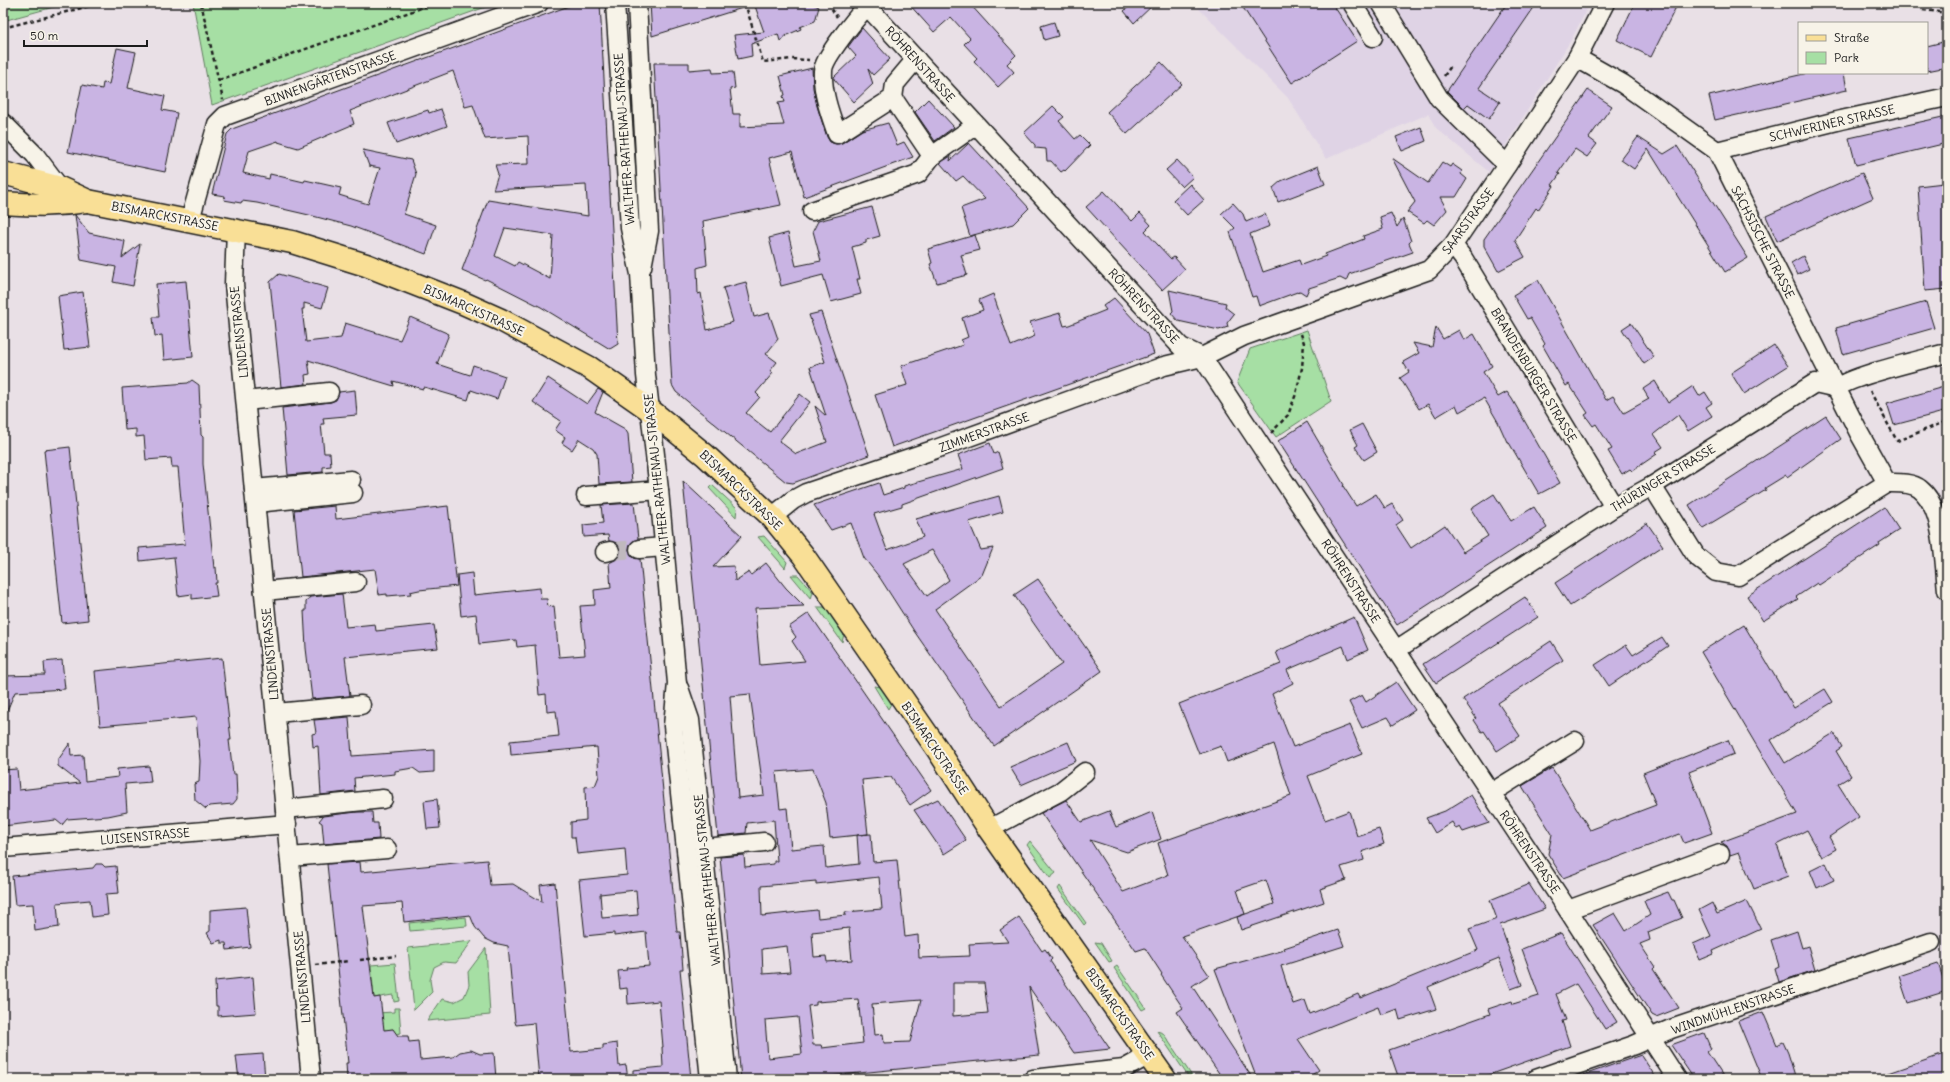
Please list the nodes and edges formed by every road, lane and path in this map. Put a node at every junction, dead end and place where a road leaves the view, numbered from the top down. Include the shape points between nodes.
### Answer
1 (101, 3) edge
2 (201, 3) edge
3 (436, 3) edge
4 (539, 3) edge
5 (615, 3) edge
6 (637, 3) edge
7 (745, 3) edge
8 (1352, 3) edge
9 (1381, 3) edge
10 (1605, 3) edge
11 (1924, 3) edge
12 (866, 4) edge
13 (1947, 13) edge
14 (3, 28) edge
15 (1373, 37) dead end
16 (1577, 58) junction
17 (916, 59) junction
18 (827, 62) junction
19 (219, 80) junction
20 (1947, 97) edge
21 (892, 98) junction
22 (225, 116) junction
23 (3, 123) edge
24 (976, 125) junction
25 (1717, 151) junction
26 (932, 156) junction
27 (1507, 165) junction
28 (3, 173) edge
29 (60, 188) junction
30 (88, 201) junction
31 (3, 202) edge
32 (812, 211) dead end
33 (190, 220) junction
34 (236, 230) junction
35 (1452, 245) junction
36 (640, 274) junction
37 (1300, 332) dead end
38 (1947, 353) edge
39 (1202, 357) junction
40 (1862, 377) junction
41 (1837, 388) junction
42 (329, 392) dead end
43 (246, 401) junction
44 (650, 410) junction
45 (1947, 421) edge
46 (1258, 440) junction
47 (1887, 483) junction
48 (1652, 486) junction
49 (352, 487) dead end
50 (659, 490) junction
51 (255, 496) junction
52 (586, 496) dead end
53 (1614, 507) junction
54 (772, 517) junction
55 (664, 547) junction
56 (639, 549) tunnel mouth
57 (356, 582) dead end
58 (1947, 590) edge
59 (264, 591) junction
60 (1396, 650) junction
61 (677, 683) junction
62 (360, 704) dead end
63 (276, 713) junction
64 (1575, 741) dead end
65 (1085, 772) dead end
66 (1491, 793) junction
67 (383, 799) dead end
68 (286, 817) junction
69 (989, 829) junction
70 (764, 842) dead end
71 (3, 848) edge
72 (705, 848) junction
73 (387, 849) dead end
74 (1720, 854) dead end
75 (290, 857) junction
76 (1568, 910) junction
77 (1931, 942) dead end
78 (396, 956) dead end
79 (360, 960) dead end
80 (349, 961) dead end
81 (301, 966) junction
82 (1651, 1038) junction
83 (1149, 1055) junction
84 (311, 1079) edge
85 (710, 1079) edge
86 (727, 1079) edge
87 (1033, 1079) edge
88 (1165, 1079) edge
89 (1536, 1079) edge
90 (1677, 1079) edge

1 - 14 path
2 - 19 path
3 - 19 path
4 - 22 street, BINNENGÄRTENSTRASSE
5 - 36 street, WALTHER-RATHENAU-STRASSE via 630,228
6 - 36 street, WALTHER-RATHENAU-STRASSE via 649,231
7 - 18 path via 763,62 792,59
8 - 15 street
9 - 27 street via 1439,98
10 - 16 street, SAARSTRASSE
11 - 13 path via 1923,10
12 - 17 street, RÖHRENSTRASSE
12 - 18 street via 845,31
16 - 25 street, SÄCHSISCHE STRASSE via 1622,84
16 - 27 street, SAARSTRASSE
17 - 21 street via 895,84
17 - 24 street, RÖHRENSTRASSE
18 - 21 street via 823,70 826,98 836,134
19 - 22 path
20 - 25 street, SCHWERINER STRASSE
21 - 26 street
22 - 33 street via 217,124
23 - 29 street via 35,155
24 - 26 street
24 - 39 street, RÖHRENSTRASSE via 1181,347
25 - 41 street, SÄCHSISCHE STRASSE
26 - 32 street via 918,174
27 - 35 street, SAARSTRASSE
28 - 29 main road, BISMARCKSTRASSE
29 - 30 main road, BISMARCKSTRASSE
30 - 31 main road, BISMARCKSTRASSE via 37,206
30 - 33 main road, BISMARCKSTRASSE
33 - 34 main road, BISMARCKSTRASSE
34 - 43 street, LINDENSTRASSE via 234,281
34 - 44 main road, BISMARCKSTRASSE via 292,242 366,265 463,303 501,320 590,368
35 - 39 street, SAARSTRASSE via 1429,270 1244,336
35 - 53 street, BRANDENBURGER STRASSE via 1463,258
36 - 44 street, WALTHER-RATHENAU-STRASSE
37 - 46 path via 1304,343 1302,368 1288,415 1273,432
38 - 40 street
39 - 46 street, RÖHRENSTRASSE
39 - 54 street, ZIMMERSTRASSE via 1164,366 806,493
40 - 41 street
40 - 45 path via 1897,441
41 - 47 street, SÄCHSISCHE STRASSE
41 - 48 street, THÜRINGER STRASSE via 1815,383
42 - 43 street
43 - 51 street, LINDENSTRASSE
44 - 50 street, WALTHER-RATHENAU-STRASSE
44 - 54 main road, BISMARCKSTRASSE via 718,466
46 - 60 street, RÖHRENSTRASSE
47 - 48 street via 1738,576 1716,572 1696,556
47 - 58 street via 1919,488 1932,502 1942,540
48 - 53 street, THÜRINGER STRASSE
49 - 51 street
50 - 52 street
50 - 55 street, WALTHER-RATHENAU-STRASSE
51 - 59 street, LINDENSTRASSE
53 - 60 street, THÜRINGER STRASSE
54 - 69 main road, BISMARCKSTRASSE via 803,555 938,750
55 - 56 street
55 - 61 street, WALTHER-RATHENAU-STRASSE
57 - 59 street
59 - 63 street, LINDENSTRASSE
60 - 66 street, RÖHRENSTRASSE
61 - 72 street, WALTHER-RATHENAU-STRASSE via 690,720
61 - 85 street, WALTHER-RATHENAU-STRASSE via 673,726
62 - 63 street
63 - 68 street, LINDENSTRASSE
64 - 66 street
65 - 69 street via 1061,791
66 - 76 street, RÖHRENSTRASSE
67 - 68 street, LUISENSTRASSE
68 - 71 street, LUISENSTRASSE
68 - 75 street, LINDENSTRASSE
69 - 83 main road, BISMARCKSTRASSE
70 - 72 street
72 - 86 street, WALTHER-RATHENAU-STRASSE
73 - 75 street
74 - 76 street
75 - 81 street, LINDENSTRASSE
76 - 82 street, RÖHRENSTRASSE
77 - 82 street, WINDMÜHLENSTRASSE
78 - 79 path
80 - 81 path
81 - 84 street, LINDENSTRASSE
82 - 89 street, WINDMÜHLENSTRASSE
82 - 90 street, RÖHRENSTRASSE
83 - 87 street via 1124,1069
83 - 88 main road, BISMARCKSTRASSE

